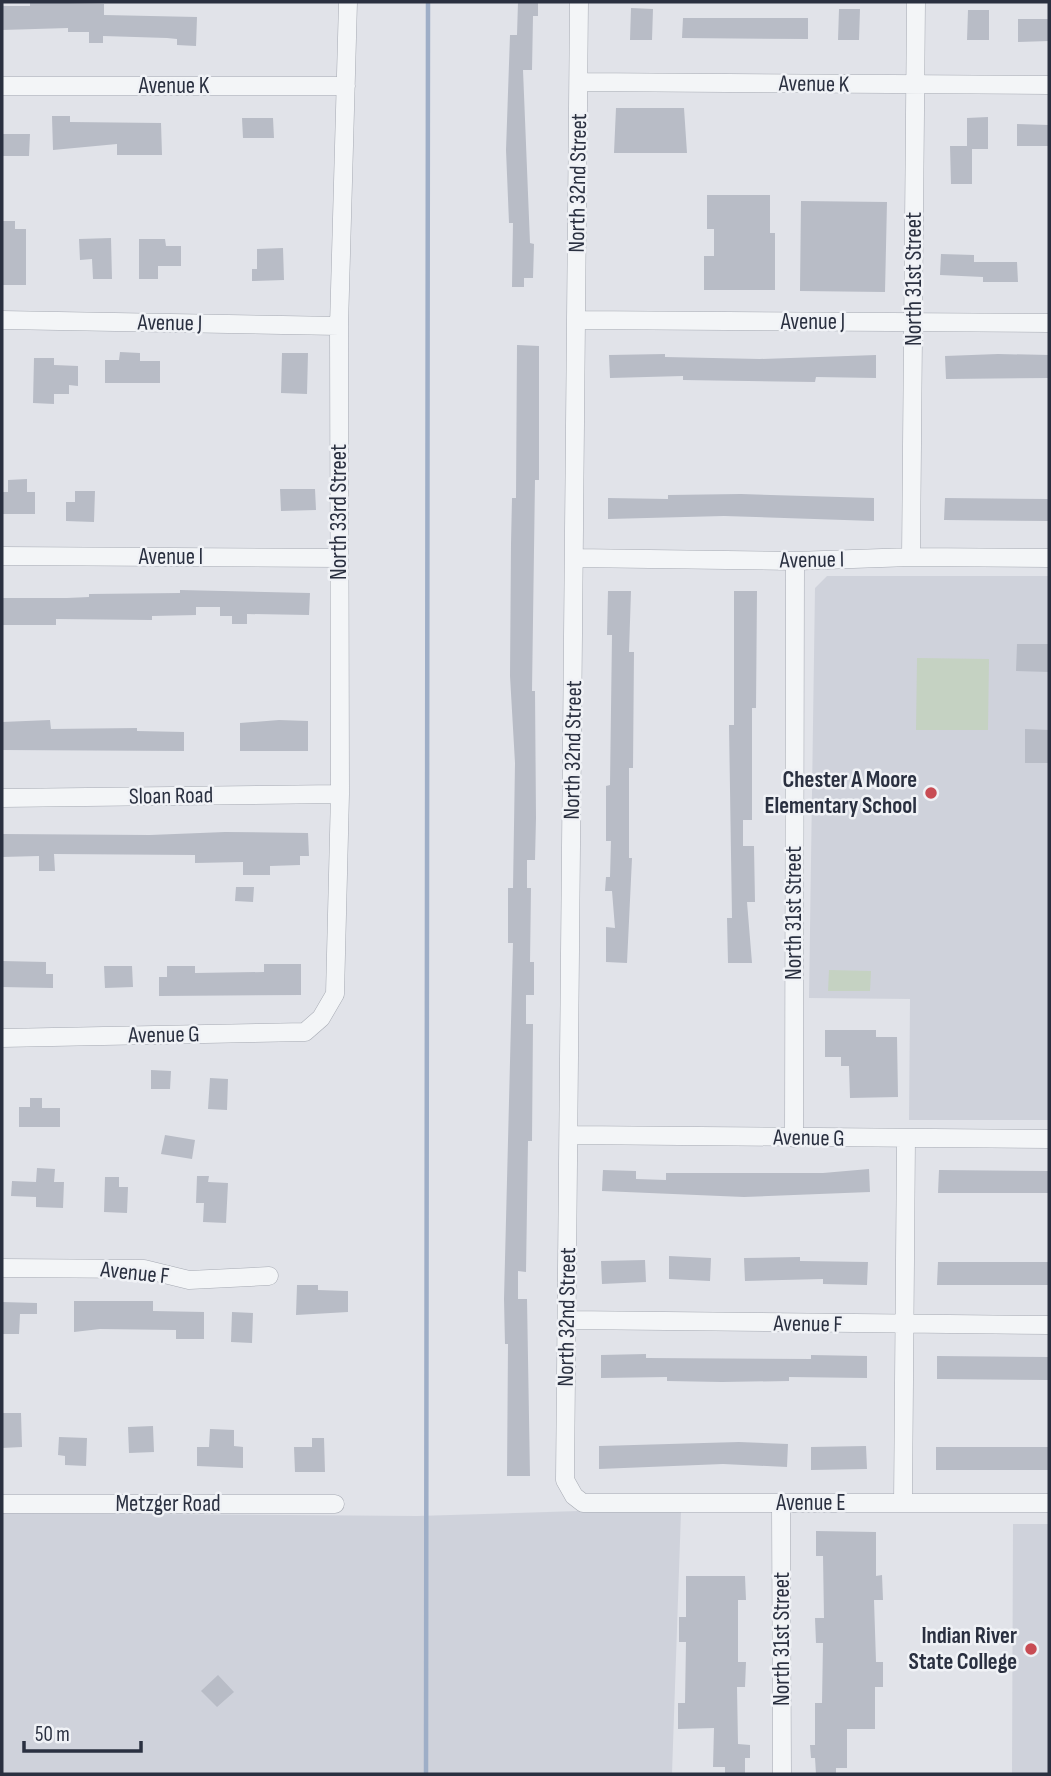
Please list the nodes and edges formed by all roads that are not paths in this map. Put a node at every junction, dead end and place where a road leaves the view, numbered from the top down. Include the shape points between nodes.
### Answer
1 (348, 2) edge
2 (579, 2) edge
3 (916, 2) edge
4 (579, 82) junction
5 (915, 85) junction
6 (1049, 85) edge
7 (2, 86) edge
8 (346, 86) junction
9 (2, 320) edge
10 (576, 320) junction
11 (914, 323) junction
12 (1049, 323) edge
13 (339, 326) junction
14 (2, 556) edge
15 (911, 557) junction
16 (340, 558) junction
17 (575, 558) junction
18 (1049, 558) edge
19 (795, 561) junction
20 (340, 794) junction
21 (2, 798) edge
22 (321, 1018) joint
23 (2, 1038) edge
24 (569, 1135) junction
25 (794, 1138) junction
26 (906, 1139) junction
27 (1049, 1139) edge
28 (2, 1268) edge
29 (269, 1276) dead end
30 (568, 1320) junction
31 (1049, 1325) edge
32 (904, 1326) junction
33 (575, 1496) joint
34 (781, 1503) junction
35 (903, 1503) junction
36 (1049, 1503) edge
37 (2, 1504) edge
38 (335, 1504) dead end
39 (782, 1774) edge

1 - 8 street, North 33rd Street
2 - 4 street, North 32nd Street
3 - 5 street, North 31st Street
4 - 5 street, Avenue K
4 - 10 street, North 32nd Street
5 - 6 street, Avenue K
5 - 11 street, North 31st Street
7 - 8 street, Avenue K
8 - 13 street, North 33rd Street
9 - 13 street, Avenue J
10 - 11 street, Avenue J
10 - 17 street, North 32nd Street
11 - 12 street, Avenue J
11 - 15 street, North 31st Street
13 - 16 street, North 33rd Street
14 - 16 street, Avenue I
15 - 18 street, Avenue I
15 - 19 street, Avenue I
16 - 20 street, North 33rd Street
17 - 19 street, Avenue I
17 - 24 street, North 32nd Street
19 - 25 street, North 31st Street
20 - 21 street, Sloan Road
20 - 22 street, North 33rd Street via 335,993
22 - 23 street, Avenue G via 305,1032
24 - 25 street, Avenue G
24 - 30 street, North 32nd Street
25 - 26 street, Avenue G
26 - 27 street, Avenue G
26 - 32 street
28 - 29 street, Avenue F via 144,1269 189,1280
30 - 32 street, Avenue F
30 - 33 street, North 32nd Street via 565,1480
31 - 32 street, Avenue F
32 - 35 street
33 - 34 street, Avenue E via 583,1503
34 - 35 street, Avenue E
34 - 39 street, North 31st Street
35 - 36 street, Avenue E
37 - 38 street, Metzger Road

